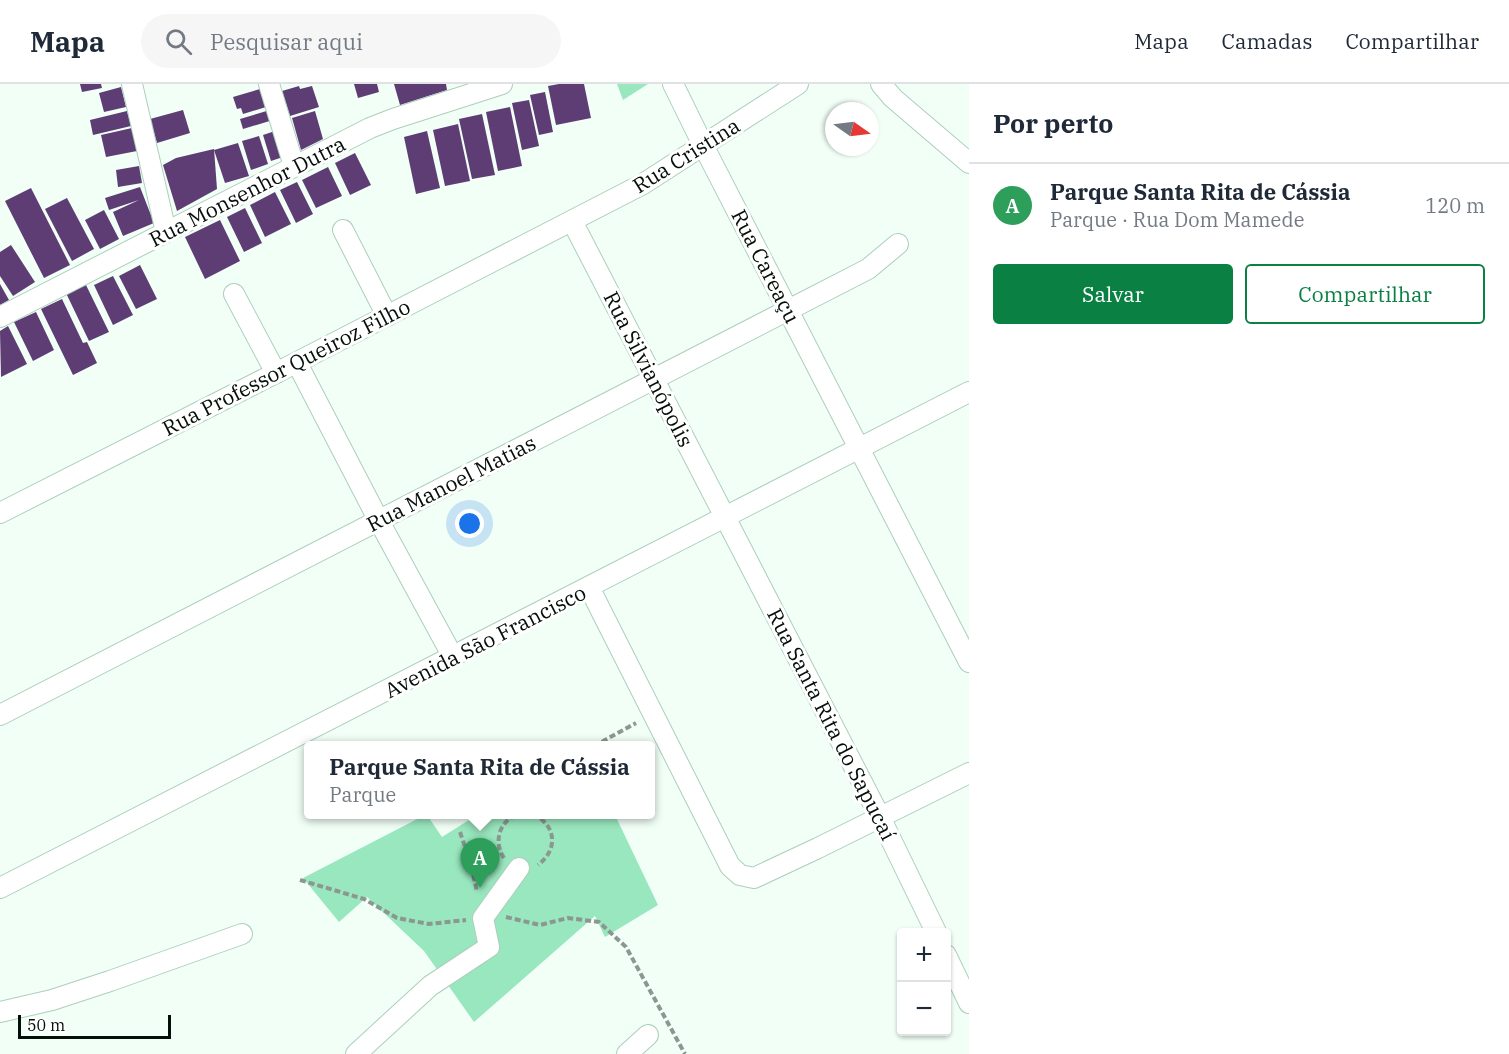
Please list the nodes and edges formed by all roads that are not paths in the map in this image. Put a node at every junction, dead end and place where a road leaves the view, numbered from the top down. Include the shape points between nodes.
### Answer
1 (132, 84) edge
2 (270, 84) edge
3 (502, 84) edge
4 (673, 84) edge
5 (798, 84) edge
6 (881, 84) edge
7 (465, 90) edge
8 (703, 145) junction
9 (969, 163) edge
10 (294, 166) junction
11 (572, 221) junction
12 (343, 230) dead end
13 (166, 232) junction
14 (898, 244) dead end
15 (234, 294) dead end
16 (788, 310) junction
17 (387, 316) junction
18 (0, 317) edge
19 (297, 363) junction
20 (276, 373) junction
21 (654, 379) junction
22 (969, 392) edge
23 (859, 448) junction
24 (0, 513) edge
25 (725, 517) junction
26 (379, 520) junction
27 (589, 587) junction
28 (453, 657) junction
29 (969, 662) edge
30 (0, 715) edge
31 (969, 773) edge
32 (880, 817) junction
33 (519, 868) road end
34 (0, 888) edge
35 (934, 928) edge
36 (242, 934) dead end
37 (951, 966) edge
38 (969, 1002) edge
39 (0, 1012) edge
40 (648, 1035) dead end
41 (356, 1054) edge
42 (627, 1054) edge

1 - 13 street
2 - 10 street
3 - 7 street, Rua Monsenhor Dutra
4 - 8 street, Rua Careaçu
5 - 8 street, Rua Cristina
6 - 9 street
7 - 10 street, Rua Monsenhor Dutra via 385,122
8 - 11 street, Rua Cristina via 643,184
8 - 16 street, Rua Careaçu
10 - 13 street, Rua Monsenhor Dutra
11 - 17 street, Rua Professor Queiroz Filho
11 - 21 street, Rua Silvianópolis
12 - 17 street
13 - 18 street, Rua Monsenhor Dutra
14 - 16 street, Rua Manoel Matias via 868,269
15 - 20 street
16 - 21 street, Rua Manoel Matias
16 - 23 street, Rua Careaçu
17 - 19 street, Rua Professor Queiroz Filho
19 - 20 street, Rua Professor Queiroz Filho
19 - 26 street
20 - 24 street, Rua Professor Queiroz Filho
21 - 25 street, Rua Silvianópolis
21 - 26 street, Rua Manoel Matias
22 - 23 street, Avenida São Francisco
23 - 25 street, Avenida São Francisco
23 - 29 street, Rua Careaçu
25 - 27 street, Avenida São Francisco
25 - 32 street, Rua Santa Rita do Sapucaí
26 - 28 street
26 - 30 street, Rua Manoel Matias
27 - 28 street, Avenida São Francisco
27 - 32 street via 730,866 740,875 754,878
28 - 34 street, Avenida São Francisco
31 - 32 street
32 - 35 street, Rua Santa Rita do Sapucaí
33 - 41 street via 483,918 489,946 430,986
36 - 39 street via 81,990
37 - 38 street
40 - 42 street

